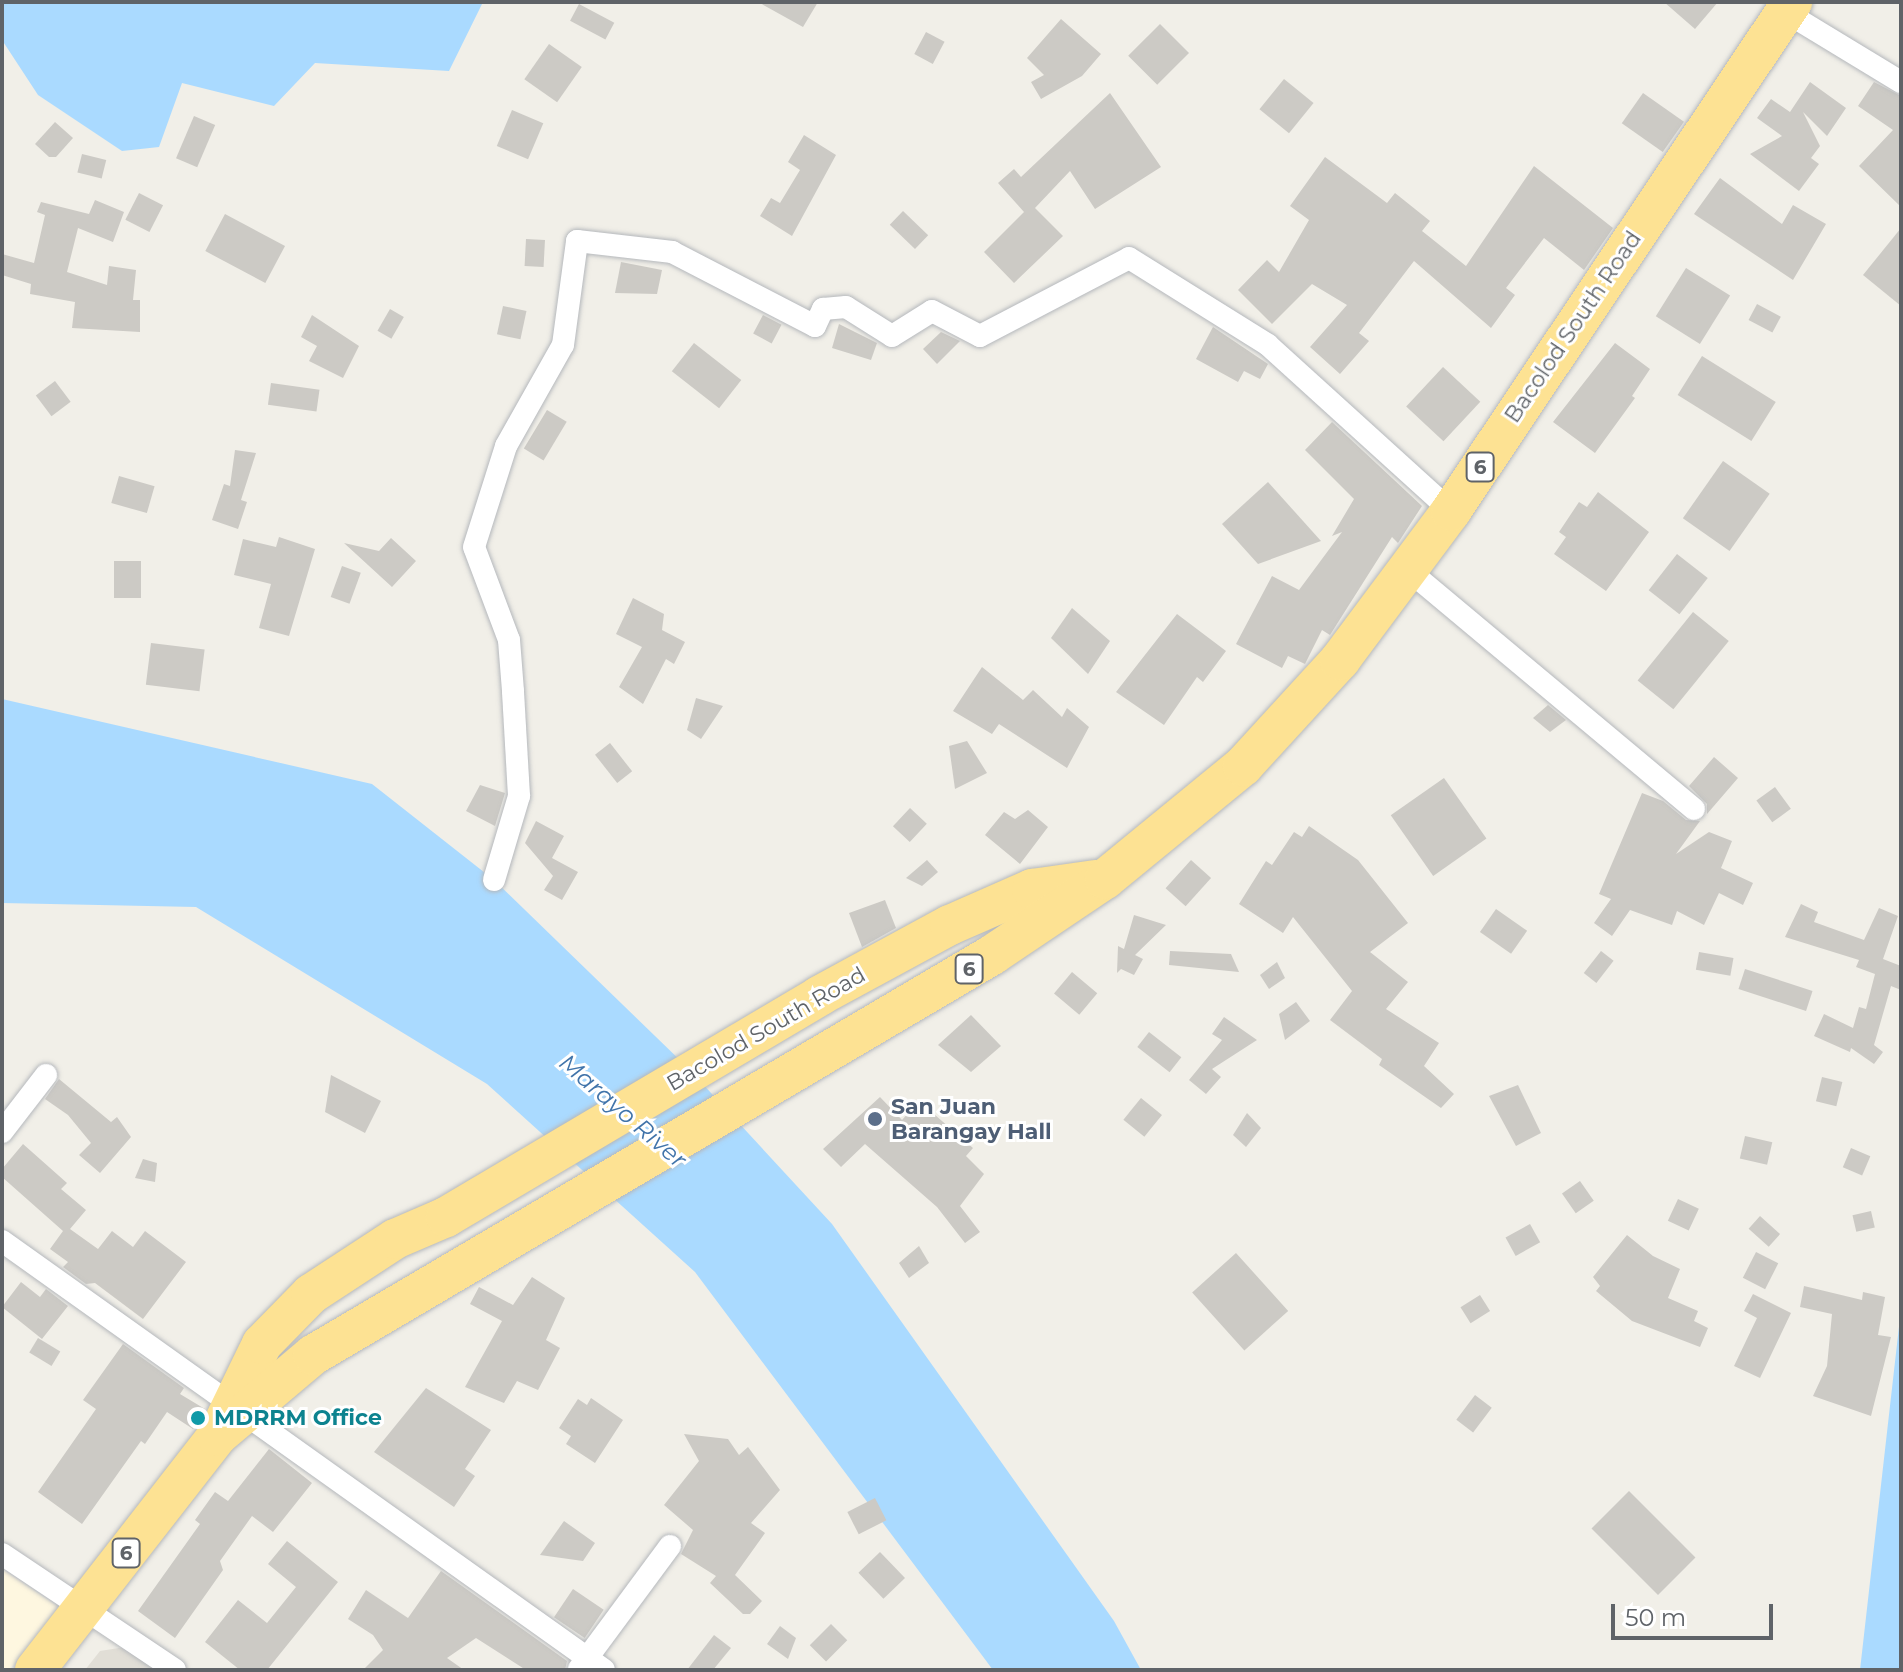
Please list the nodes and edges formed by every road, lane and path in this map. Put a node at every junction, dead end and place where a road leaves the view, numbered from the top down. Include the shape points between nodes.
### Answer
1 (1788, 7) edge
2 (1901, 82) edge
3 (1451, 511) junction
4 (1407, 569) junction
5 (1694, 809) dead end
6 (1105, 879) junction
7 (494, 880) dead end
8 (46, 1075) dead end
9 (2, 1132) edge
10 (2, 1241) edge
11 (232, 1416) junction
12 (670, 1546) dead end
13 (2, 1554) edge
14 (83, 1608) junction
15 (590, 1666) edge
16 (35, 1670) edge
17 (175, 1670) edge

1 - 2 street
1 - 3 highway, Bacolod South Road / 6
3 - 4 highway, Bacolod South Road / 6
3 - 7 street via 1268,345 1129,258 980,336 932,311 892,336 846,307 823,309 815,326 672,252 577,241 563,345 506,446 474,547 509,640 513,691 519,796
4 - 5 street
4 - 6 highway, Bacolod South Road / 6 via 1295,714 1243,766
6 - 11 highway, Bacolod South Road / 6 via 992,955 454,1268 313,1355
6 - 11 highway, Bacolod South Road / 6 via 1032,889 950,925 819,996 446,1217 395,1239 311,1294 262,1344
8 - 9 street
10 - 11 street
11 - 14 highway, 6
11 - 15 street
12 - 15 street
13 - 14 street
14 - 16 highway, 6
14 - 17 street

